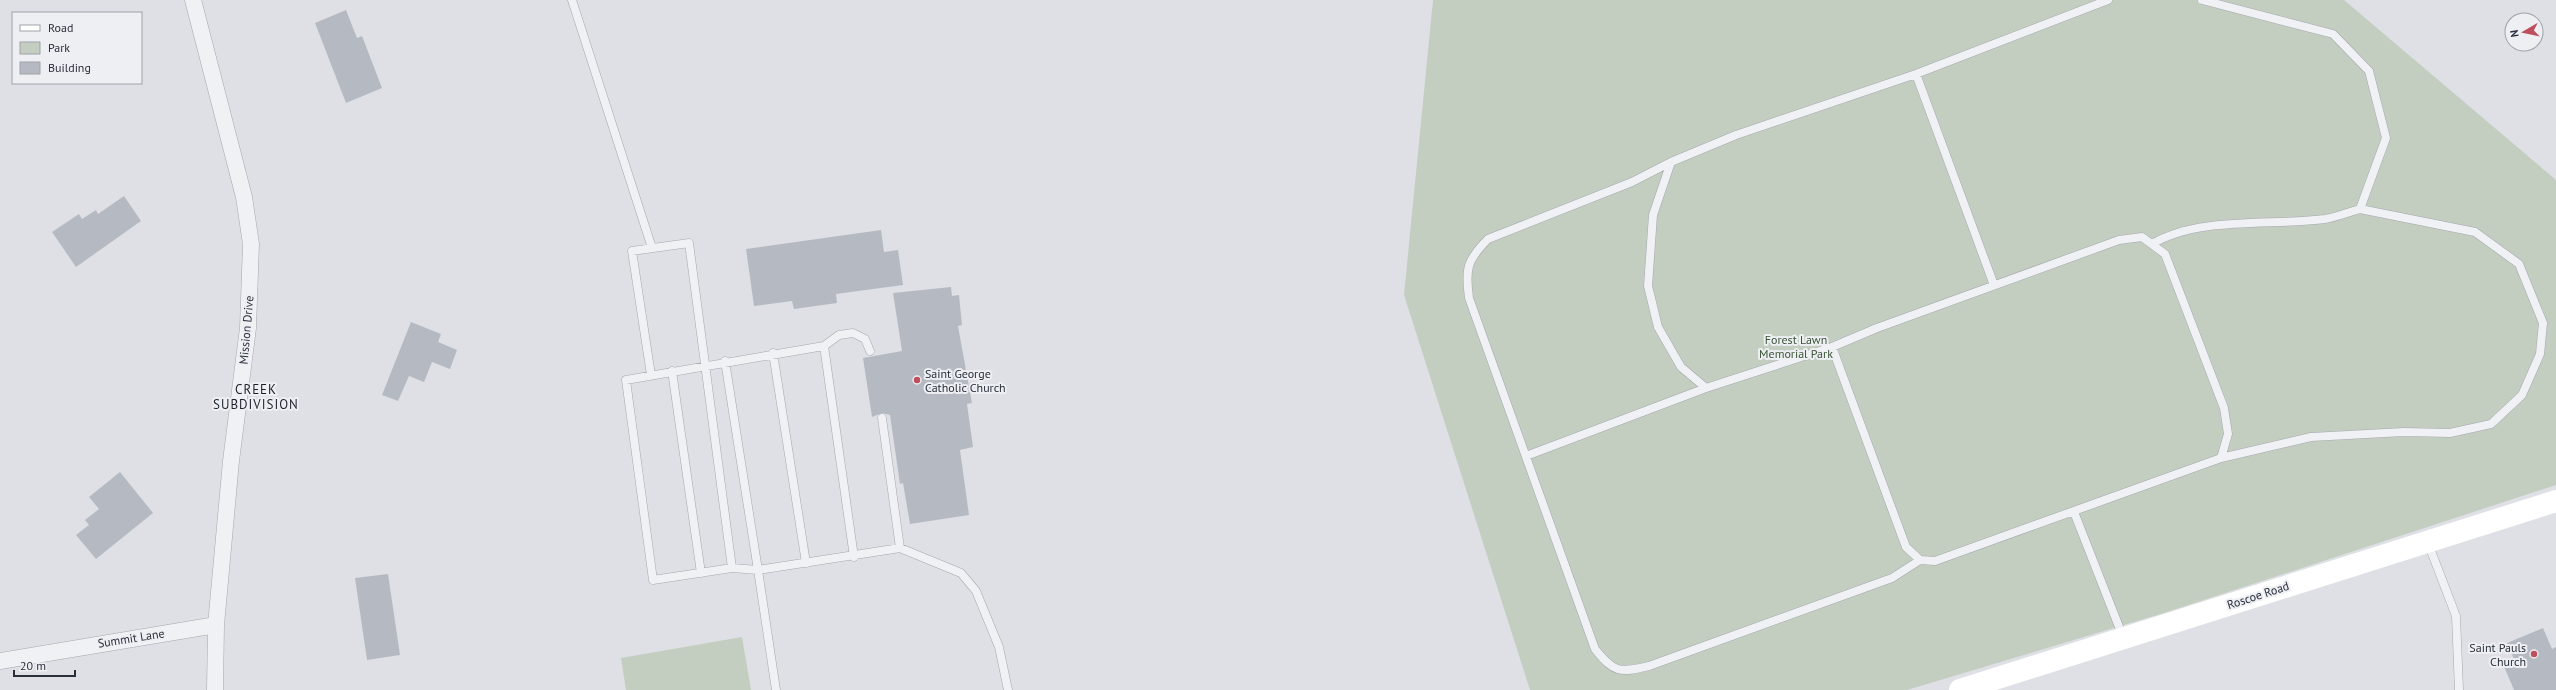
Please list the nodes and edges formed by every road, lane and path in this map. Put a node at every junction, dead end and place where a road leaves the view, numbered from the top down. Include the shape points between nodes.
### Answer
1 (193, 0) edge
2 (572, 0) edge
3 (2108, 0) edge
4 (2202, 0) edge
5 (1916, 74) junction
6 (1671, 162) junction
7 (2360, 209) junction
8 (2152, 244) junction
9 (652, 248) junction
10 (1994, 285) junction
11 (824, 346) junction
12 (1832, 347) junction
13 (870, 351) dead end
14 (774, 353) junction
15 (725, 361) junction
16 (705, 365) junction
17 (672, 371) junction
18 (651, 375) junction
19 (1706, 388) junction
20 (882, 418) dead end
21 (1526, 456) junction
22 (2221, 458) junction
23 (2556, 501) edge
24 (2074, 512) junction
25 (2427, 541) junction
26 (900, 548) junction
27 (854, 557) junction
28 (1920, 560) junction
29 (806, 563) junction
30 (732, 568) junction
31 (758, 570) junction
32 (701, 573) junction
33 (216, 625) junction
34 (2123, 638) junction
35 (0, 661) edge
36 (215, 690) edge
37 (776, 690) edge
38 (1008, 690) edge
39 (1960, 690) edge
40 (2459, 690) edge

1 - 33 street, Mission Drive via 244,196 251,244 248,328 231,461
2 - 9 lane
3 - 5 lane
4 - 7 lane via 2333,34 2369,71 2386,138
5 - 6 lane via 1736,134
5 - 10 lane
6 - 19 lane via 1653,214 1648,286 1658,327 1681,367
6 - 21 lane via 1632,182 1488,239 1472,254 1466,274 1469,298
7 - 8 lane via 2326,218 2236,224 2169,234
7 - 22 lane via 2475,232 2519,264 2543,323 2540,354 2522,395 2491,424 2450,433 2404,432 2311,437
8 - 10 lane via 2142,237 2119,240
8 - 22 lane via 2165,254 2224,408 2228,434
9 - 16 lane via 689,243
9 - 18 lane via 632,251
10 - 12 lane
11 - 13 lane via 839,335 853,333 865,339
11 - 14 lane
11 - 27 lane
12 - 19 lane
12 - 28 lane via 1906,547
14 - 15 lane
14 - 29 lane
15 - 16 lane
15 - 31 lane
16 - 17 lane
16 - 30 lane
17 - 18 lane
17 - 32 lane
18 - 32 lane via 626,380 652,580
19 - 21 lane
20 - 26 lane
21 - 28 lane via 1595,649 1609,666 1624,672 1649,666 1892,578
22 - 24 lane
23 - 25 main road, Roscoe Road
24 - 28 lane via 1935,561
24 - 34 lane
25 - 34 main road, Roscoe Road
25 - 40 lane via 2456,616
26 - 27 lane
26 - 38 lane via 961,573 976,592 999,647
27 - 29 lane
29 - 31 lane
30 - 31 lane
30 - 32 lane
31 - 37 lane
33 - 35 street, Summit Lane
33 - 36 street, Mission Drive
34 - 39 main road, Roscoe Road

